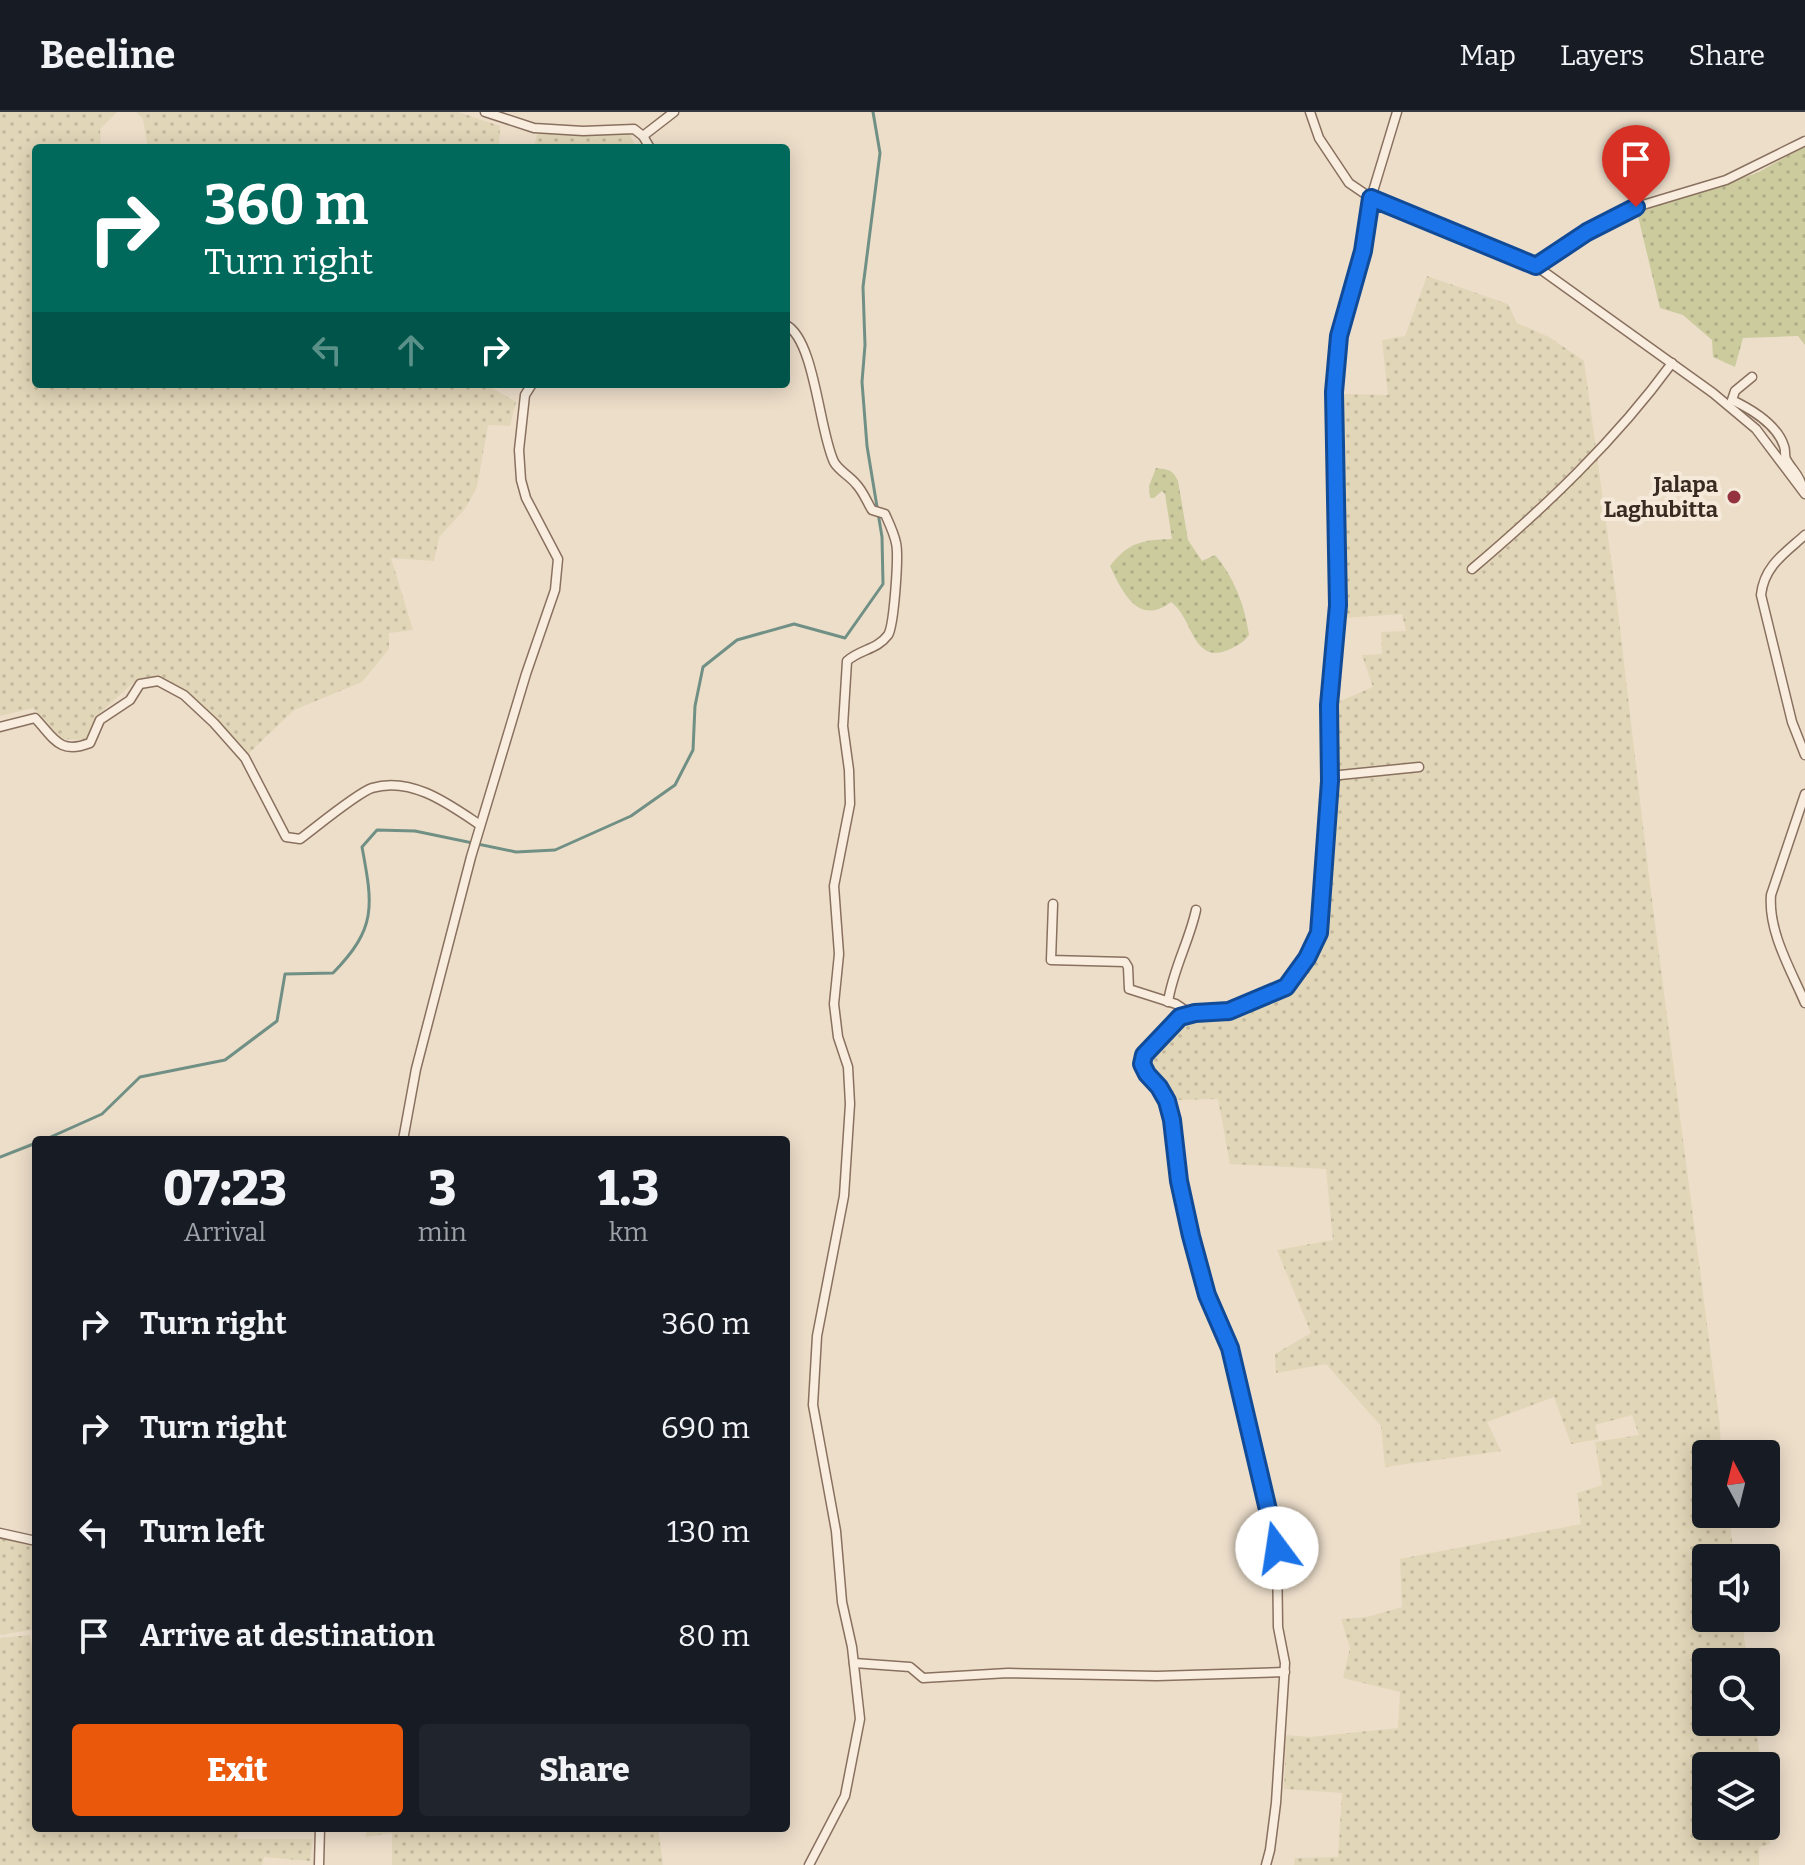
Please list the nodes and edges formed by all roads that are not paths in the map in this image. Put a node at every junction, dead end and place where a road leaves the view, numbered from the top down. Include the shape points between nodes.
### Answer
1 (485, 112) edge
2 (674, 112) edge
3 (1310, 112) edge
4 (1397, 112) edge
5 (643, 136) junction
6 (1805, 141) edge
7 (648, 144) edge
8 (1371, 198) junction
9 (1536, 266) junction
10 (790, 328) edge
11 (1672, 363) junction
12 (1752, 377) dead end
13 (529, 388) edge
14 (1804, 492) edge
15 (1805, 535) edge
16 (1472, 569) dead end
17 (0, 727) edge
18 (1805, 755) edge
19 (1419, 767) dead end
20 (1330, 776) junction
21 (1805, 794) edge
22 (480, 825) junction
23 (1053, 904) dead end
24 (1196, 910) dead end
25 (1168, 1002) junction
26 (1805, 1003) edge
27 (1191, 1014) junction
28 (404, 1136) edge
29 (0, 1533) edge
30 (32, 1540) edge
31 (854, 1663) junction
32 (1285, 1672) junction
33 (320, 1832) edge
34 (319, 1865) edge
35 (809, 1865) edge
36 (1266, 1865) edge

1 - 5 street via 534,128 621,128
2 - 5 street
3 - 8 street via 1319,138 1349,183
4 - 8 street
5 - 7 street
6 - 9 street via 1726,180 1636,207
8 - 9 street
8 - 20 street via 1363,251 1339,336 1334,392 1338,605 1329,705
9 - 11 street
10 - 31 street via 808,357 835,465 856,483 872,510 885,514 897,544 890,633 875,648 853,655 845,677 850,804 834,886 839,954 834,1004 850,1104 844,1196 817,1336 813,1405
11 - 14 street via 1756,429
11 - 16 street via 1582,468
12 - 14 street via 1732,400 1775,432
13 - 22 street via 519,450 521,480 558,559 555,590
15 - 18 street via 1769,567 1761,595
17 - 22 street via 35,718 57,743 75,748 90,743 100,720 130,700 140,684 158,681 184,695 245,758 286,837 300,839 369,788 401,784 445,802
19 - 20 street
20 - 27 street via 1319,933 1307,958 1286,987 1229,1011
21 - 26 street via 1770,907
22 - 28 street via 416,1069
23 - 25 street via 1051,960 1123,962 1129,989
24 - 25 street
25 - 27 street
27 - 32 street via 1180,1017 1144,1055 1142,1064 1170,1110 1191,1236 1207,1295 1230,1348 1277,1548 1278,1627
29 - 30 street
31 - 32 street via 910,1667 923,1678
31 - 35 street via 858,1743 845,1796
32 - 36 street
33 - 34 street

